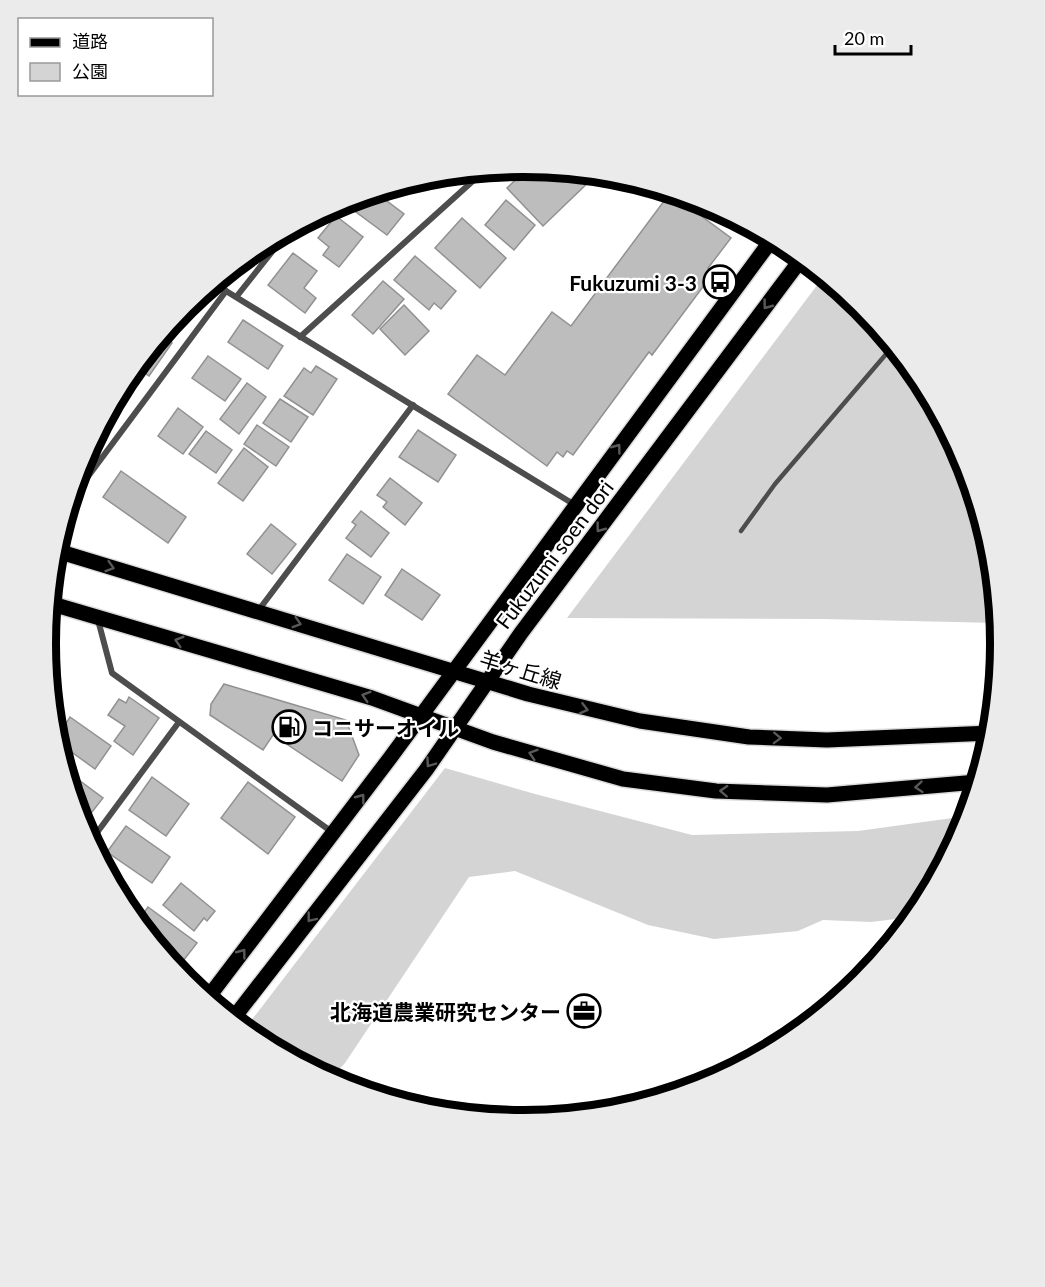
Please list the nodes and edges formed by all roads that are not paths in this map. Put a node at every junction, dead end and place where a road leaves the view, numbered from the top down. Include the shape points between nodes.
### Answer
1 (475, 179) edge
2 (767, 246) edge
3 (276, 247) edge
4 (796, 265) edge
5 (221, 287) edge
6 (226, 291) junction
7 (237, 297) junction
8 (300, 338) junction
9 (888, 352) edge
10 (413, 405) junction
11 (85, 481) edge
12 (575, 505) junction
13 (741, 531) dead end
14 (64, 553) edge
15 (57, 605) edge
16 (258, 611) junction
17 (97, 616) junction
18 (454, 670) junction
19 (488, 681) junction
20 (421, 715) junction
21 (179, 722) junction
22 (455, 727) junction
23 (981, 733) edge
24 (968, 783) edge
25 (96, 833) edge
26 (334, 833) junction
27 (212, 992) edge
28 (237, 1013) edge

1 - 8 street
12 -> 2 main road, Fukuzumi soen dori
3 - 7 street
4 -> 19 main road, Fukuzumi soen dori
5 - 6 street
6 - 7 street
6 - 11 street
7 - 8 street
8 - 10 street
9 - 13 lane via 776,483
10 - 12 street
10 - 16 street
12 - 18 main road, Fukuzumi soen dori
14 -> 16 main road, 羊ヶ丘線
15 - 17 main road
16 -> 18 main road, 羊ヶ丘線
20 -> 17 main road
17 - 21 street via 112,673
18 - 19 main road, 羊ヶ丘線
18 - 20 main road, Fukuzumi soen dori
19 - 22 main road, Fukuzumi soen dori
19 -> 23 main road, 羊ヶ丘線 via 579,708 750,737 827,740
20 - 22 main road
26 -> 20 main road, Fukuzumi soen dori
21 - 25 street
21 - 26 street
24 -> 22 main road via 827,795 716,791 623,779
22 -> 28 main road, Fukuzumi soen dori
27 -> 26 main road, Fukuzumi soen dori

